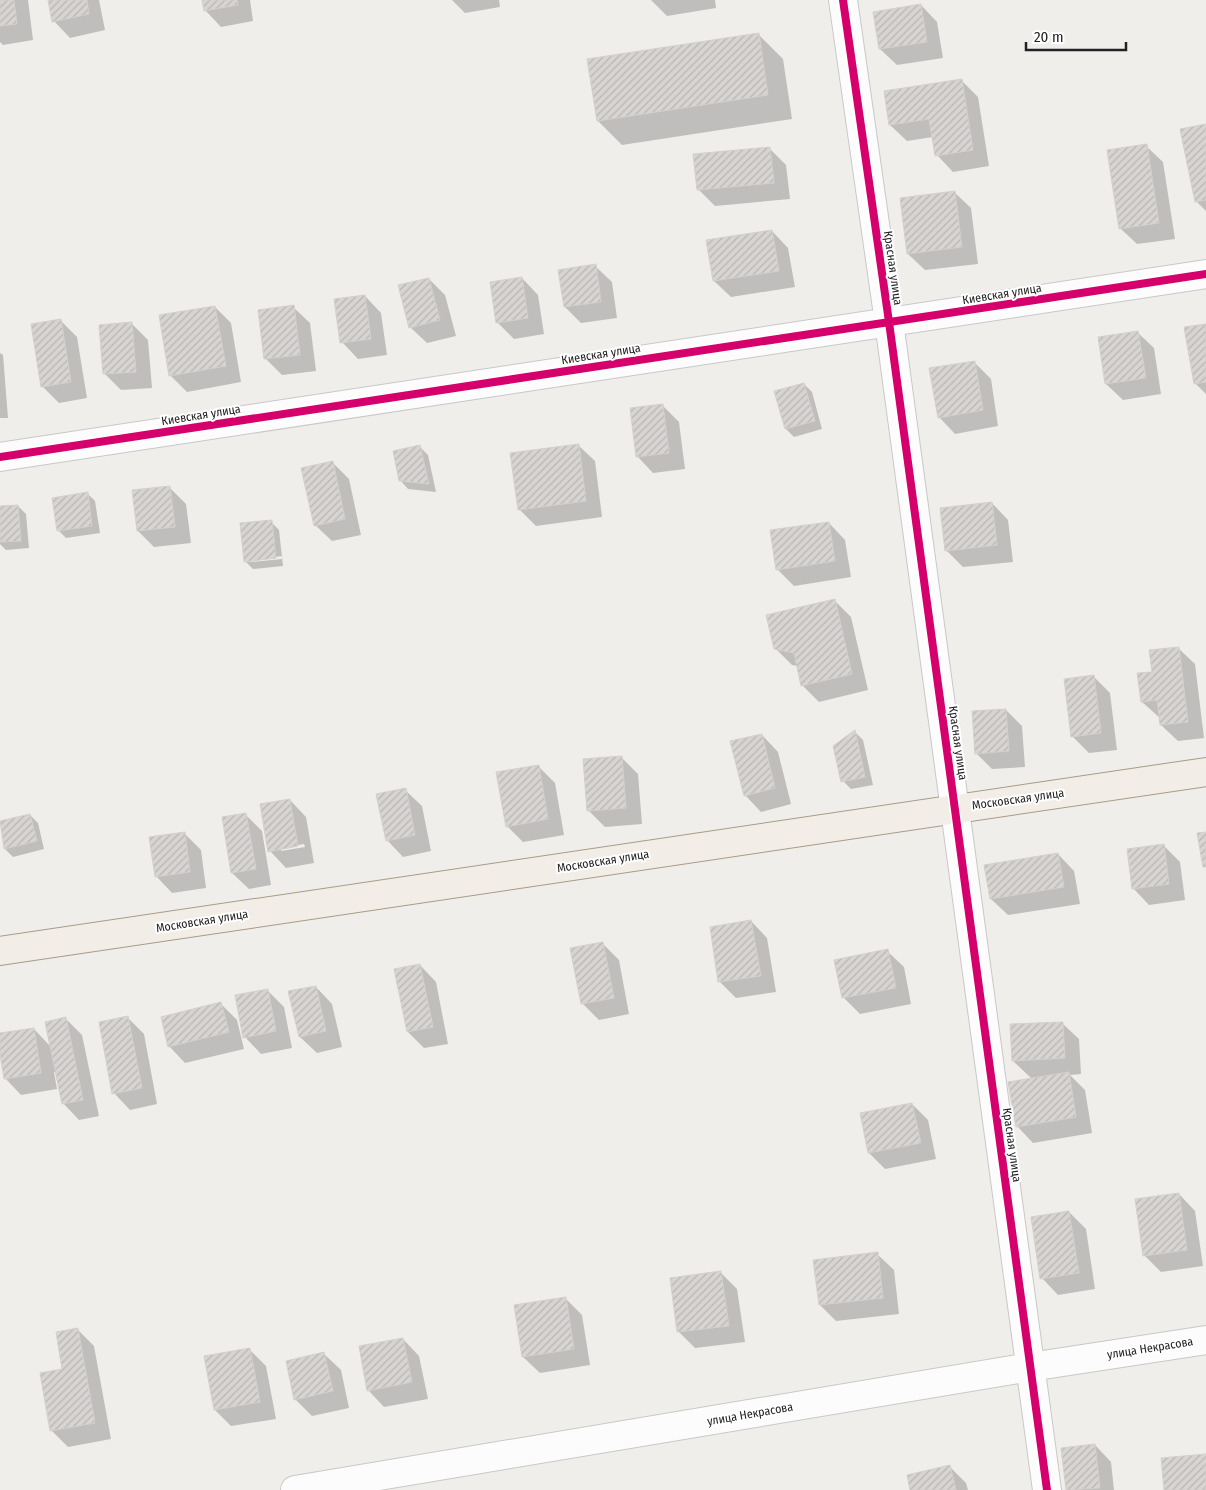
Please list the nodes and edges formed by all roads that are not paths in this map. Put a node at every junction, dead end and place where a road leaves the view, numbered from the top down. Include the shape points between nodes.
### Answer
1 (843, 0) edge
2 (1206, 274) edge
3 (889, 322) junction
4 (0, 456) edge
5 (1206, 772) edge
6 (955, 808) junction
7 (0, 951) edge
8 (1206, 1340) edge
9 (1030, 1367) junction
10 (295, 1490) edge
11 (1047, 1490) edge

1 - 3 street, Красная улица
2 - 3 street, Киевская улица
3 - 4 street, Киевская улица
3 - 6 street, Красная улица
5 - 6 main road, Московская улица
6 - 7 main road, Московская улица
6 - 9 street, Красная улица
8 - 9 street, улица Некрасова
9 - 10 street, улица Некрасова
9 - 11 street, Красная улица

